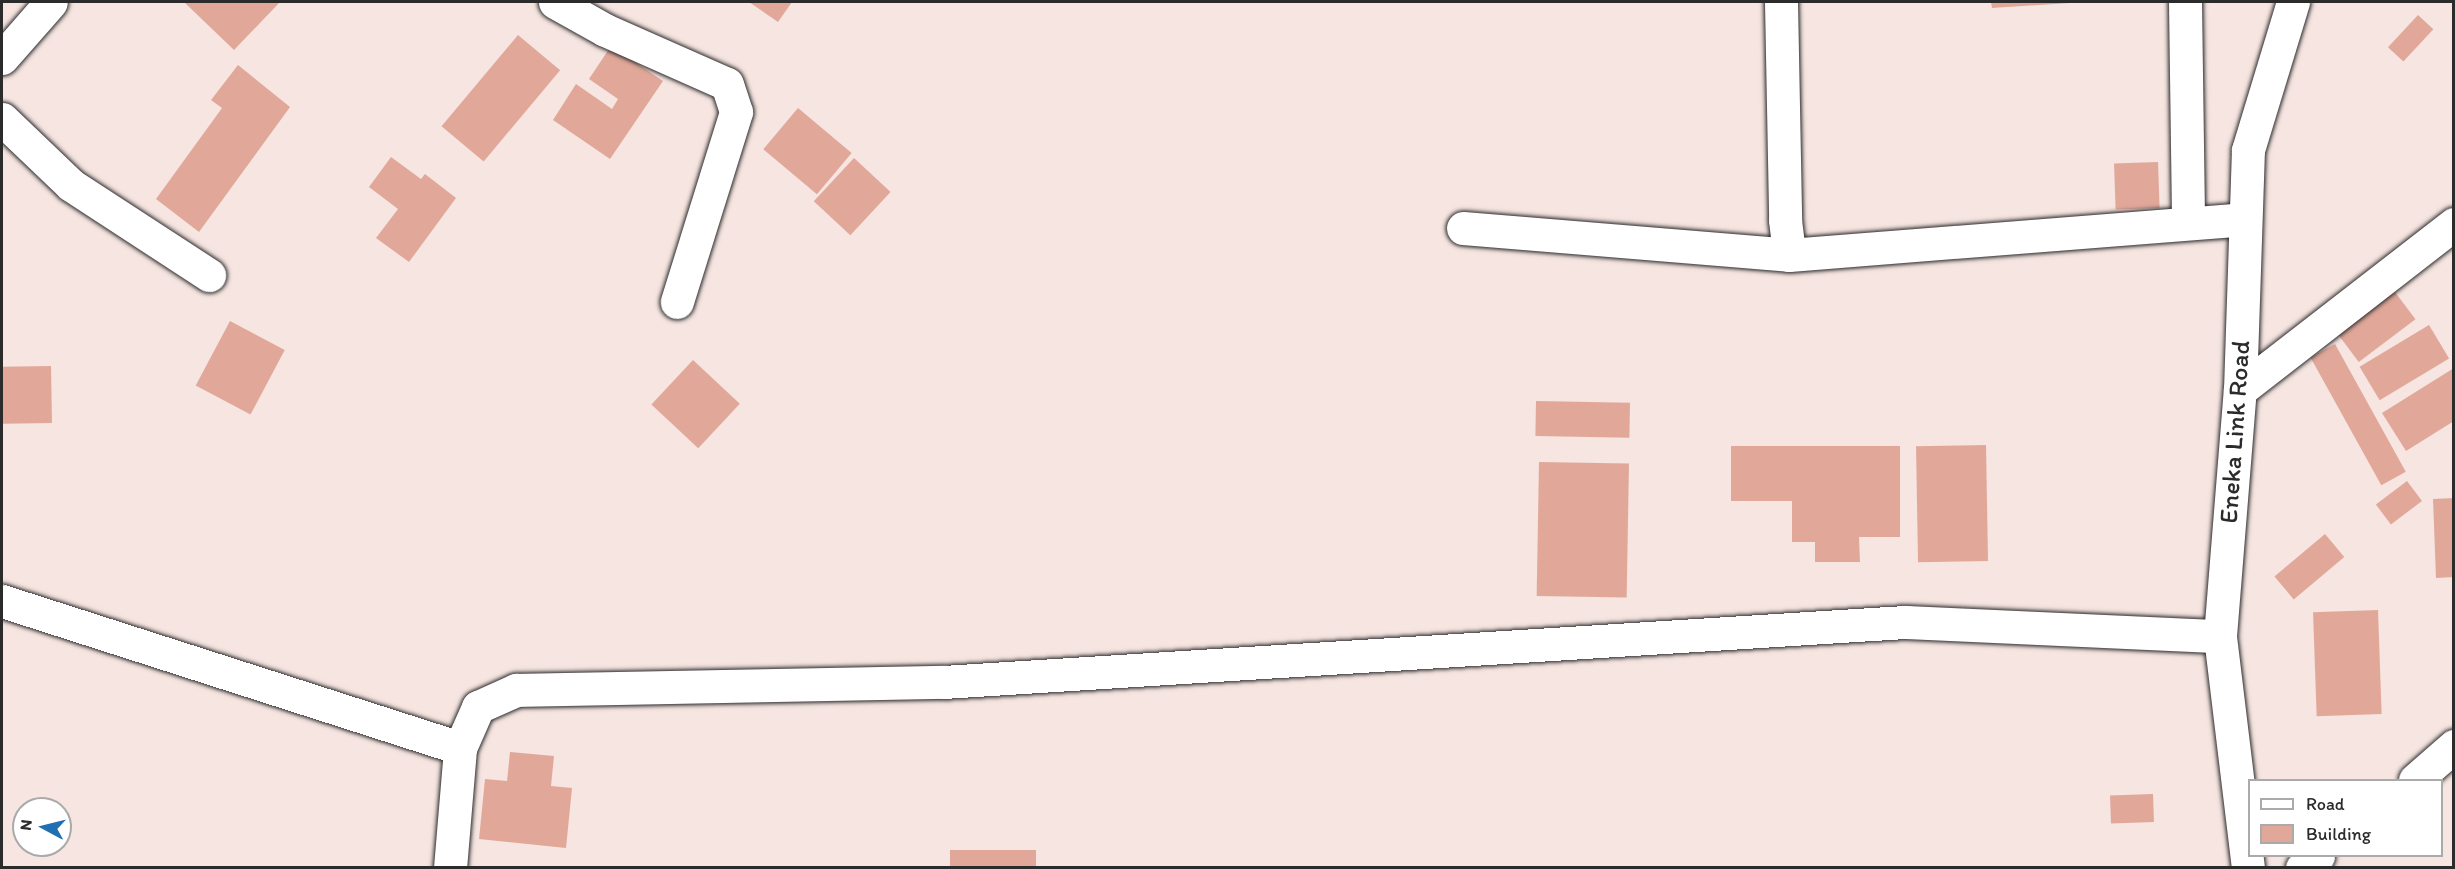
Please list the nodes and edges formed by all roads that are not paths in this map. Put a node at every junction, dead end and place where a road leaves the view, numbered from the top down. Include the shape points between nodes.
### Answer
1 (51, 2) edge
2 (555, 2) edge
3 (1781, 2) edge
4 (2185, 2) edge
5 (2293, 2) edge
6 (2, 58) edge
7 (2, 119) edge
8 (2244, 219) junction
9 (2188, 220) junction
10 (2454, 224) edge
11 (1463, 228) dead end
12 (1789, 255) junction
13 (209, 275) dead end
14 (677, 302) dead end
15 (2240, 390) junction
16 (2, 600) edge
17 (2220, 636) junction
18 (2454, 746) edge
19 (460, 748) junction
20 (2416, 779) edge
21 (2315, 857) edge
22 (450, 867) edge
23 (2248, 867) edge
24 (2302, 867) edge

1 - 6 street
2 - 14 street via 605,30 727,84 736,112
3 - 12 street
4 - 9 street
5 - 8 street, Eneka Link Road via 2248,150
7 - 13 street via 71,185
8 - 9 street
8 - 15 street, Eneka Link Road
9 - 12 street
10 - 15 street
11 - 12 street
15 - 17 street, Eneka Link Road
16 - 19 street
17 - 19 street via 1906,622 943,682 516,690 478,707
17 - 23 street, Eneka Link Road
18 - 20 street
19 - 22 street
21 - 24 street

